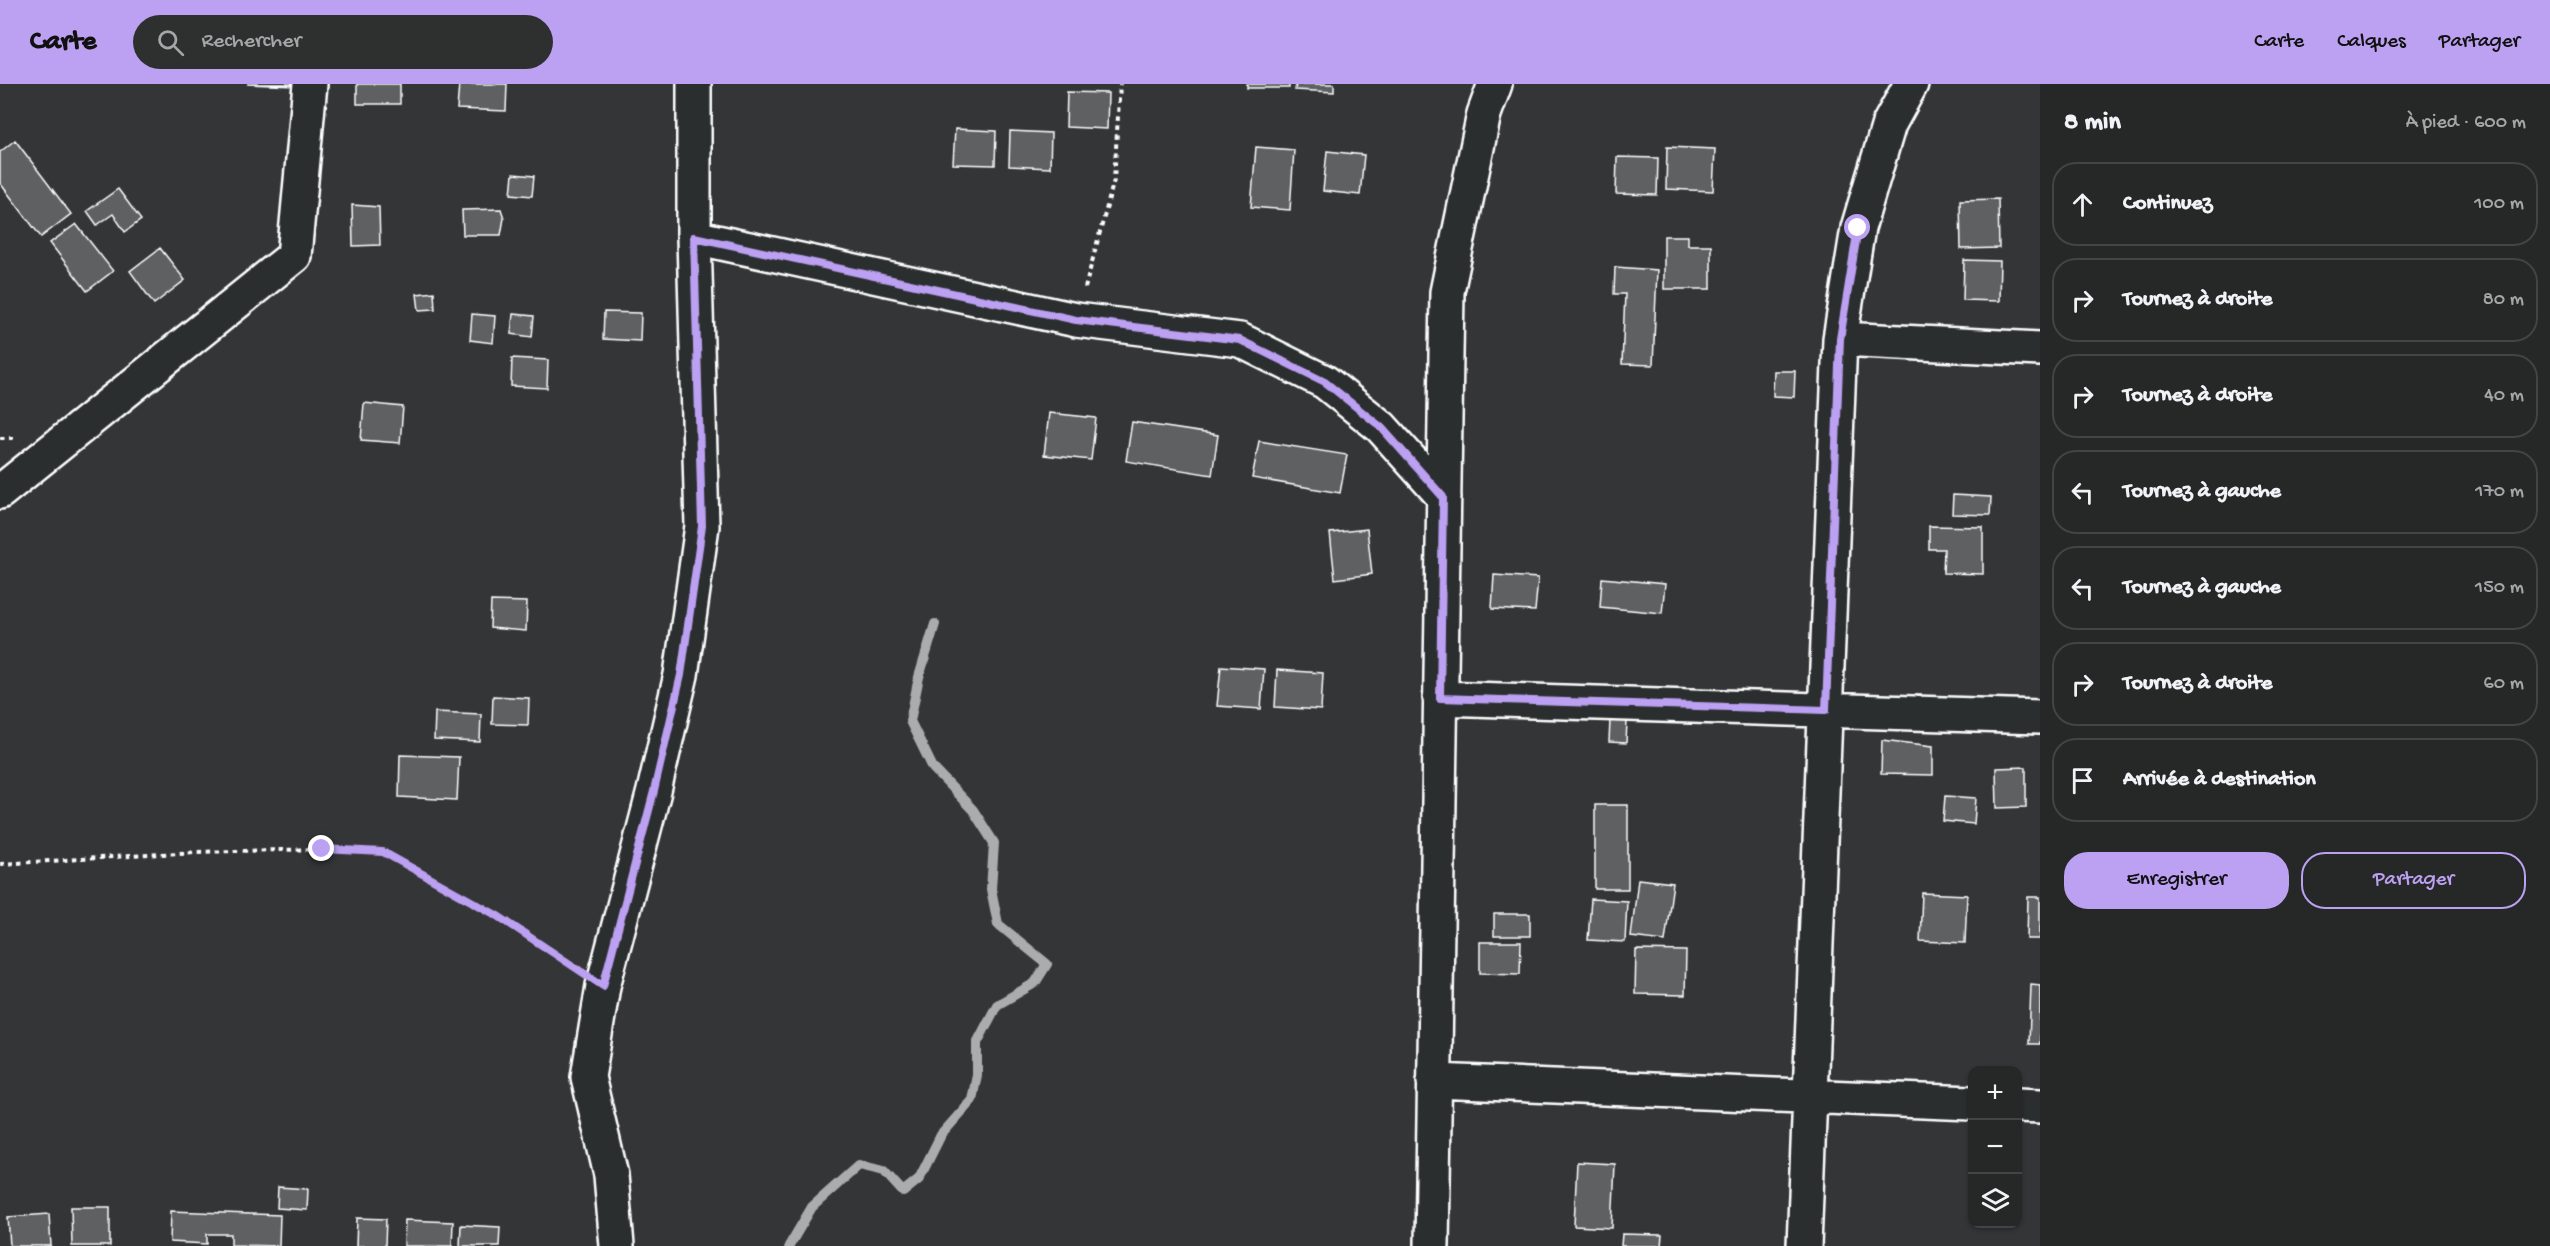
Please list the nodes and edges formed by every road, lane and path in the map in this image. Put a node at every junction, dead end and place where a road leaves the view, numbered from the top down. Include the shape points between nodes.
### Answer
1 (310, 84) edge
2 (694, 84) edge
3 (1120, 84) edge
4 (1495, 84) edge
5 (1911, 84) edge
6 (694, 237) junction
7 (1076, 320) junction
8 (1840, 339) junction
9 (2040, 349) edge
10 (0, 492) edge
11 (1443, 497) junction
12 (1440, 698) junction
13 (1826, 710) junction
14 (2040, 717) edge
15 (0, 864) edge
16 (603, 986) junction
17 (1434, 1081) junction
18 (1810, 1097) junction
19 (1968, 1103) edge
20 (2022, 1105) edge
21 (2040, 1106) edge
22 (617, 1246) edge
23 (1432, 1246) edge
24 (1804, 1246) edge

1 - 10 street via 294,256
2 - 6 street
3 - 7 path via 1114,180
4 - 11 street via 1484,114 1447,292
5 - 8 street via 1889,124 1858,228
6 - 7 street
6 - 16 street via 702,526 681,675
7 - 11 street via 1240,340 1325,382 1381,427
8 - 9 street
8 - 13 street
11 - 12 street
12 - 13 street
12 - 17 street
13 - 14 street
13 - 18 street
15 - 16 path via 195,852 383,852 498,916
16 - 22 street via 588,1077 611,1175
17 - 18 street
17 - 23 street
18 - 19 street
18 - 24 street
20 - 21 street

